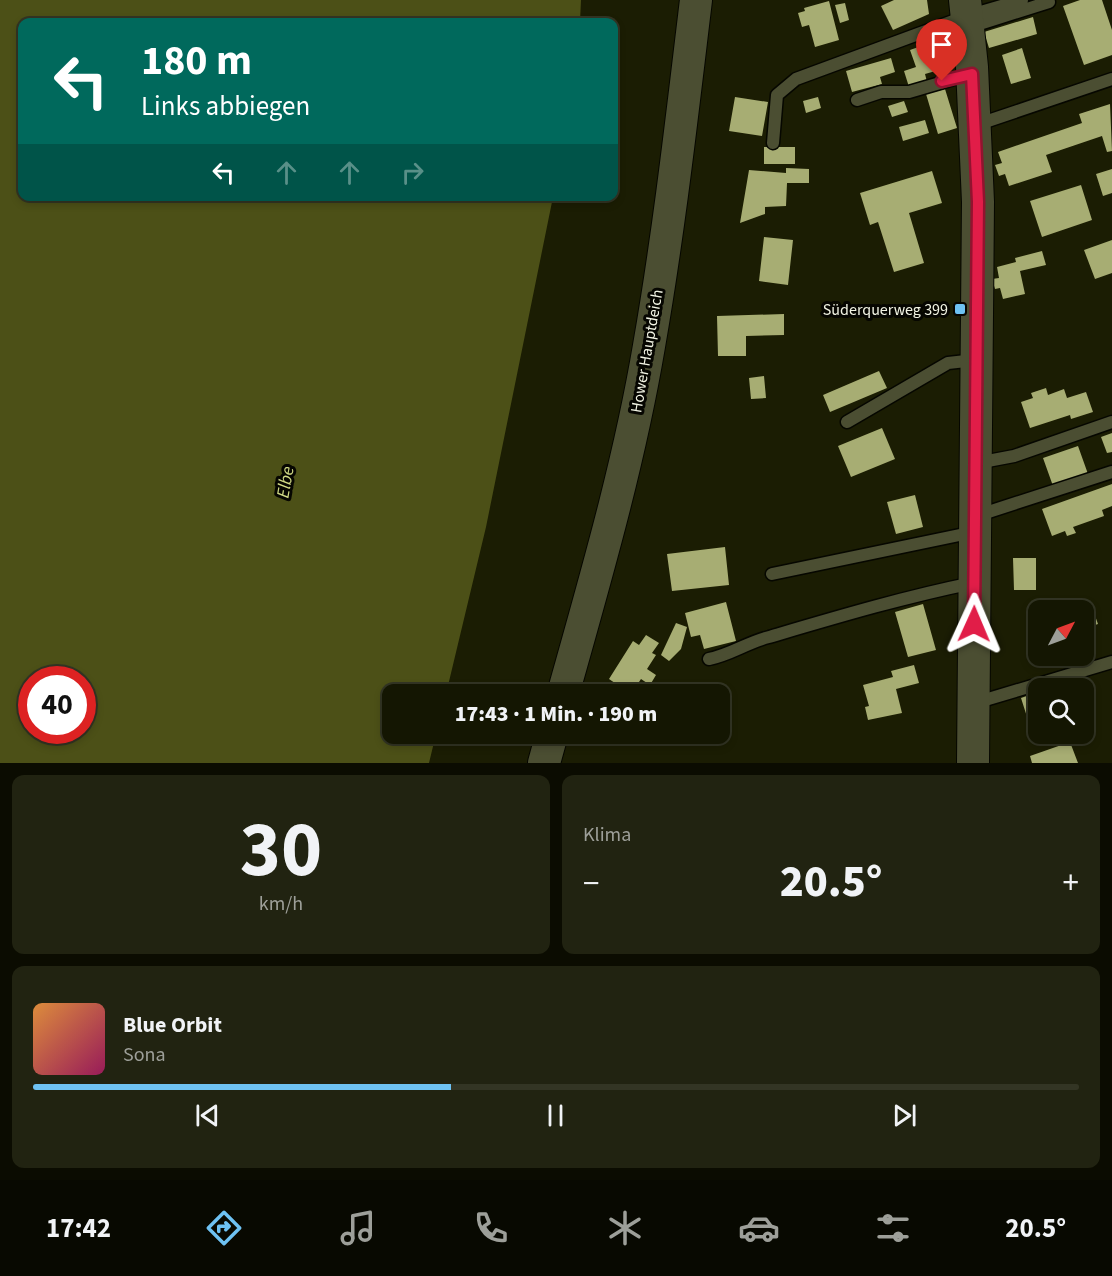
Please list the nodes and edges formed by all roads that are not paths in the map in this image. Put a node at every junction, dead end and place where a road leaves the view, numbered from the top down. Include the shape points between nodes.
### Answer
1 (696, 0) edge
2 (1022, 0) edge
3 (1049, 2) dead end
4 (966, 15) edge
5 (972, 74) junction
6 (1112, 79) edge
7 (857, 100) dead end
8 (975, 125) junction
9 (773, 143) dead end
10 (976, 360) junction
11 (848, 422) dead end
12 (1112, 422) edge
13 (975, 464) junction
14 (1112, 472) edge
15 (975, 524) junction
16 (772, 574) dead end
17 (974, 583) junction
18 (709, 659) dead end
19 (1112, 662) edge
20 (566, 684) edge
21 (973, 703) junction
22 (549, 744) edge
23 (544, 763) edge
24 (973, 763) edge

1 - 20 street, Hower Hauptdeich via 649,348 621,477
2 - 4 lane
3 - 4 lane
4 - 5 street
4 - 9 lane via 789,83 777,95
5 - 7 lane via 909,92 881,92
5 - 8 street
6 - 8 lane
8 - 10 street
10 - 11 lane via 948,363
10 - 13 street
12 - 13 lane via 1014,456
13 - 15 street
14 - 15 lane
15 - 16 lane
15 - 17 street
17 - 18 lane via 877,605 758,640
17 - 21 street
19 - 21 lane
21 - 24 street
22 - 23 street

